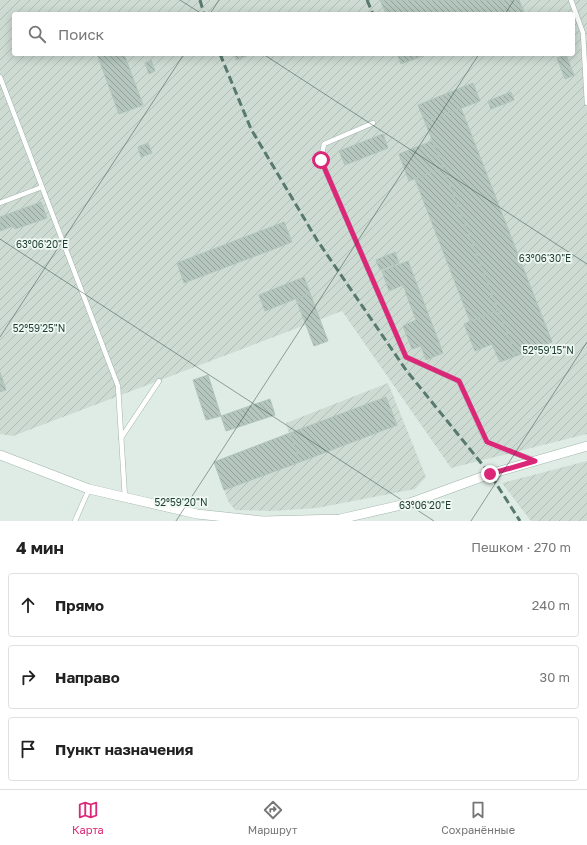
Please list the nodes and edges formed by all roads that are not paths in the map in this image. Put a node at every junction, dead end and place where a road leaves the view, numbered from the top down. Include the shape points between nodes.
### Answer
1 (571, 0) edge
2 (0, 77) edge
3 (587, 103) edge
4 (373, 123) dead end
5 (42, 187) junction
6 (0, 203) edge
7 (159, 381) dead end
8 (121, 438) junction
9 (587, 446) edge
10 (0, 455) edge
11 (535, 461) junction
12 (89, 489) junction
13 (125, 498) junction
14 (74, 521) edge
15 (263, 521) edge

1 - 3 lane via 583,33
2 - 5 lane
4 - 11 lane via 324,144 321,160 406,357 459,381 487,442
5 - 6 lane
5 - 8 lane via 118,386
7 - 8 lane
8 - 13 lane
9 - 11 street
10 - 12 street
11 - 15 street via 410,502 340,518
12 - 13 street
12 - 14 lane
13 - 15 street via 197,514

